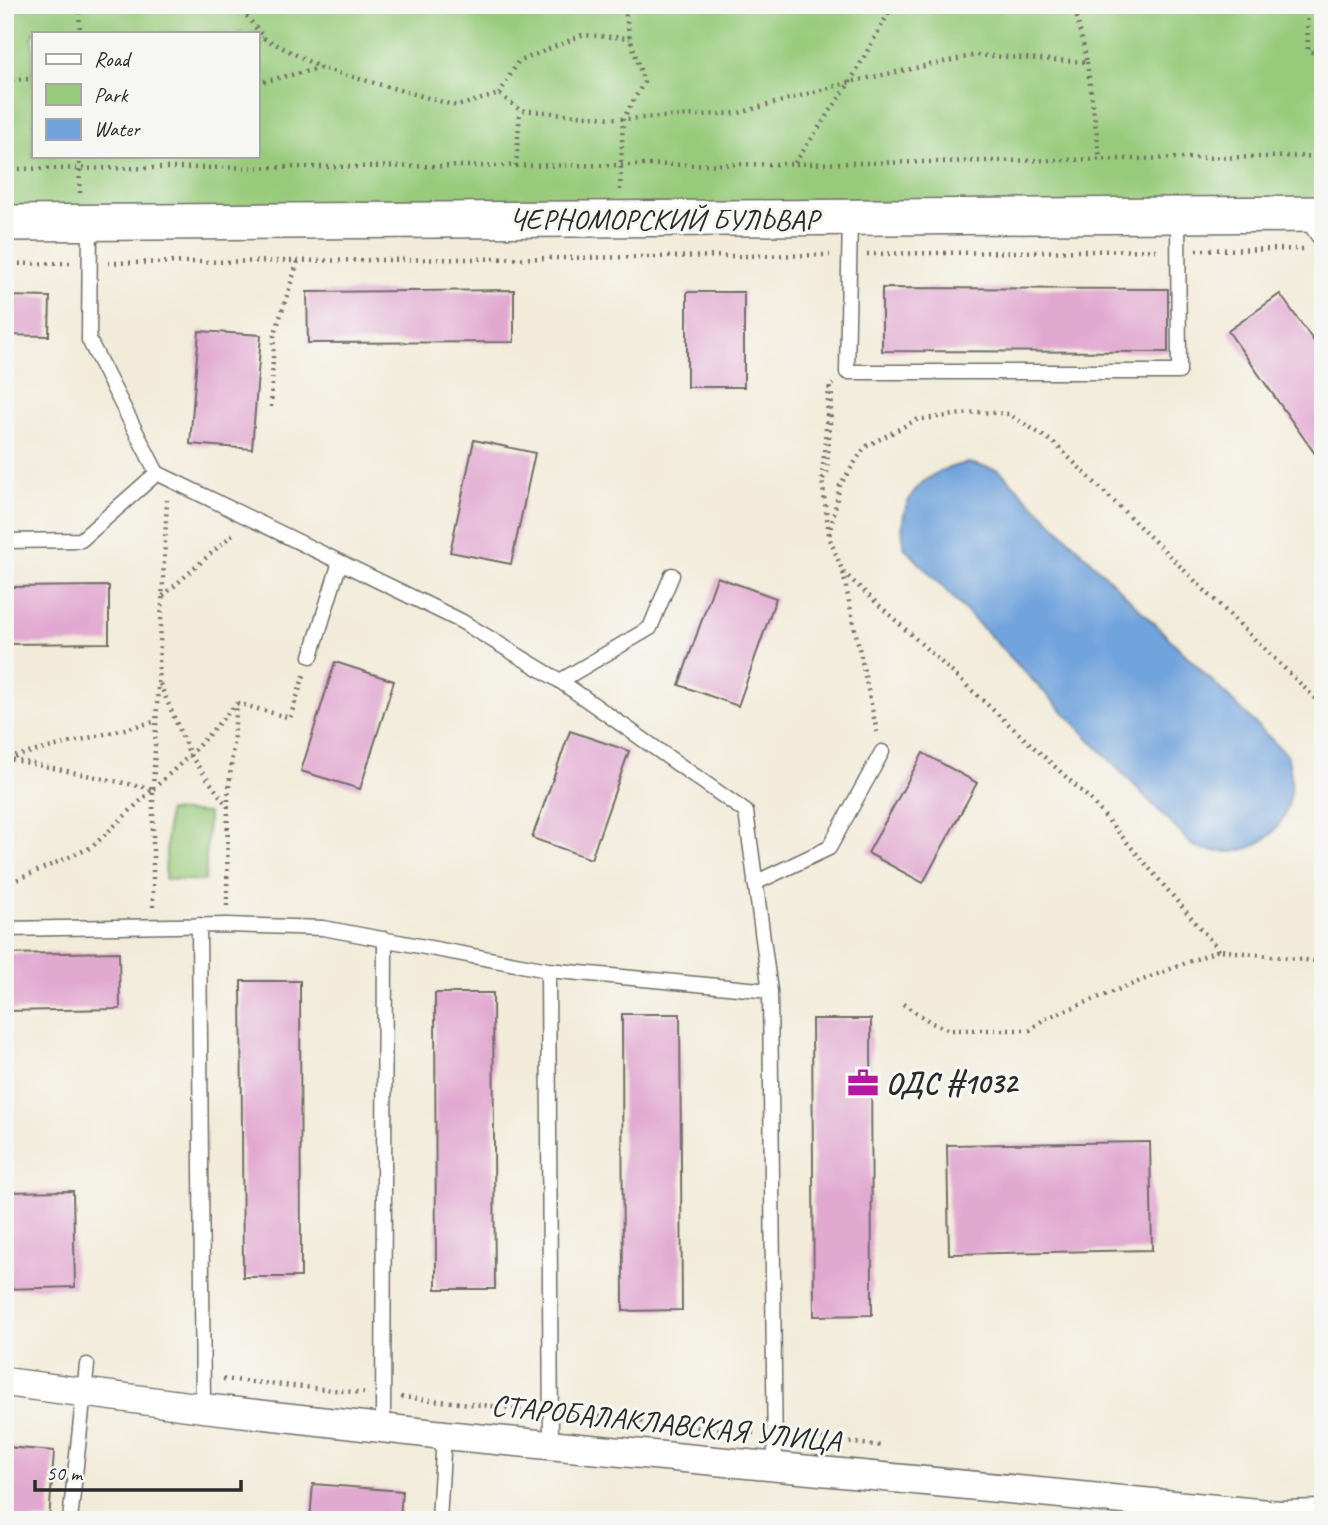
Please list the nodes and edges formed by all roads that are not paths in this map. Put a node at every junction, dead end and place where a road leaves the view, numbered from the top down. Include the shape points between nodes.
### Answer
1 (85, 212) junction
2 (1313, 214) edge
3 (1178, 215) junction
4 (850, 218) junction
5 (5, 223) edge
6 (1316, 246) edge
7 (163, 475) junction
8 (5, 541) edge
9 (340, 562) junction
10 (672, 575) dead end
11 (311, 656) road end
12 (560, 681) junction
13 (882, 752) road end
14 (755, 883) junction
15 (199, 925) junction
16 (5, 929) edge
17 (385, 939) junction
18 (548, 970) junction
19 (770, 991) junction
20 (86, 1378) junction
21 (5, 1382) edge
22 (203, 1408) junction
23 (383, 1427) junction
24 (444, 1435) junction
25 (551, 1445) junction
26 (775, 1467) junction
27 (1323, 1514) edge
28 (70, 1520) edge
29 (439, 1520) edge

1 - 4 street, ЧЕРНОМОРСКИЙ БУЛЬВАР
1 - 5 street, ЧЕРНОМОРСКИЙ БУЛЬВАР
1 - 7 lane via 89,340
2 - 3 street, ЧЕРНОМОРСКИЙ БУЛЬВАР
2 - 6 lane
3 - 4 street, ЧЕРНОМОРСКИЙ БУЛЬВАР
3 - 4 lane via 1179,372 847,372
7 - 8 lane via 81,540
7 - 9 lane
9 - 11 lane
9 - 12 lane via 461,621
10 - 12 lane via 650,628
12 - 14 lane via 746,812
13 - 14 lane via 829,848
14 - 19 lane
15 - 16 lane
15 - 17 lane via 323,928
15 - 22 lane
17 - 18 lane
17 - 23 lane
18 - 19 lane
18 - 25 lane
19 - 26 lane
20 - 21 street, СТАРОБАЛАКЛАВСКАЯ УЛИЦА
20 - 22 street, СТАРОБАЛАКЛАВСКАЯ УЛИЦА
20 - 28 lane
22 - 23 street, СТАРОБАЛАКЛАВСКАЯ УЛИЦА
23 - 24 street, СТАРОБАЛАКЛАВСКАЯ УЛИЦА
24 - 25 street, СТАРОБАЛАКЛАВСКАЯ УЛИЦА
24 - 29 lane
25 - 26 street, СТАРОБАЛАКЛАВСКАЯ УЛИЦА
26 - 27 street, СТАРОБАЛАКЛАВСКАЯ УЛИЦА via 1280,1515

